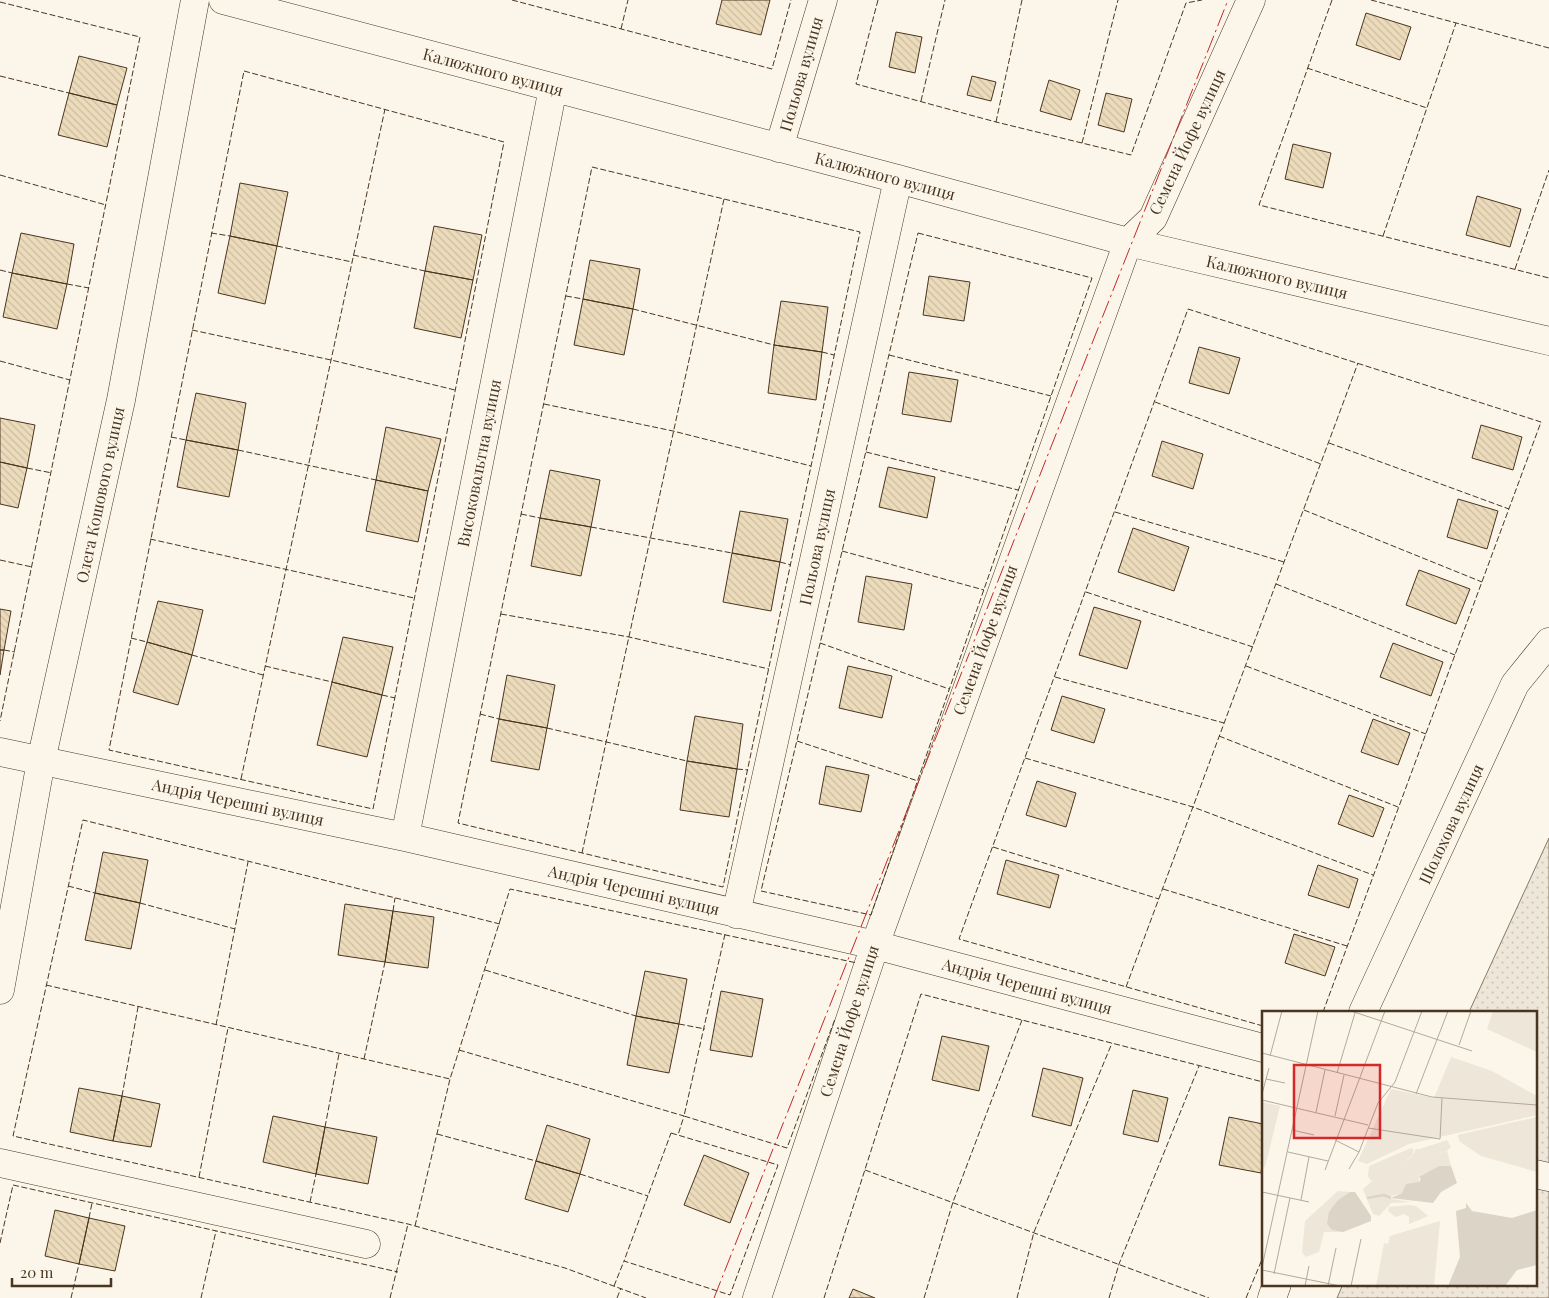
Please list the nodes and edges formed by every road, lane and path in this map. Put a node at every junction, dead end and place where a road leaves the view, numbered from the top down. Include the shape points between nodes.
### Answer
1 (195, 0) edge
2 (223, 0) edge
3 (823, 0) edge
4 (1251, 0) edge
5 (553, 88) junction
6 (779, 148) junction
7 (898, 180) junction
8 (1128, 242) junction
9 (1549, 342) edge
10 (1549, 642) edge
11 (0, 752) edge
12 (41, 761) junction
13 (405, 837) junction
14 (736, 914) junction
15 (875, 945) junction
16 (0, 990) edge
17 (1363, 1011) edge
18 (1262, 1048) edge
19 (0, 1163) edge
20 (1536, 1174) edge
21 (1549, 1177) edge
22 (366, 1244) dead end
23 (1276, 1286) edge
24 (757, 1298) edge
25 (1272, 1298) edge

1 - 12 street, Олега Кошового вулиця via 121,400
2 - 5 street, Калюжного вулиця
3 - 6 street, Польова вулиця
4 - 8 street, Семена Йофе вулиця via 1153,218
5 - 6 street, Калюжного вулиця
5 - 13 street, Високовольтна вулиця
6 - 7 street, Калюжного вулиця
7 - 8 street, Калюжного вулиця
7 - 14 street, Польова вулиця
8 - 9 street, Калюжного вулиця
8 - 15 street, Семена Йофе вулиця
10 - 17 street, Шолохова вулиця via 1515,684
11 - 12 street, Андрія Черешні вулиця
12 - 13 street, Андрія Черешні вулиця
12 - 16 street, Олега Кошового вулиця
13 - 14 street, Андрія Черешні вулиця
14 - 15 street, Андрія Черешні вулиця
15 - 18 street, Андрія Черешні вулиця
15 - 24 street, Семена Йофе вулиця
19 - 22 street
20 - 21 street
23 - 25 street

